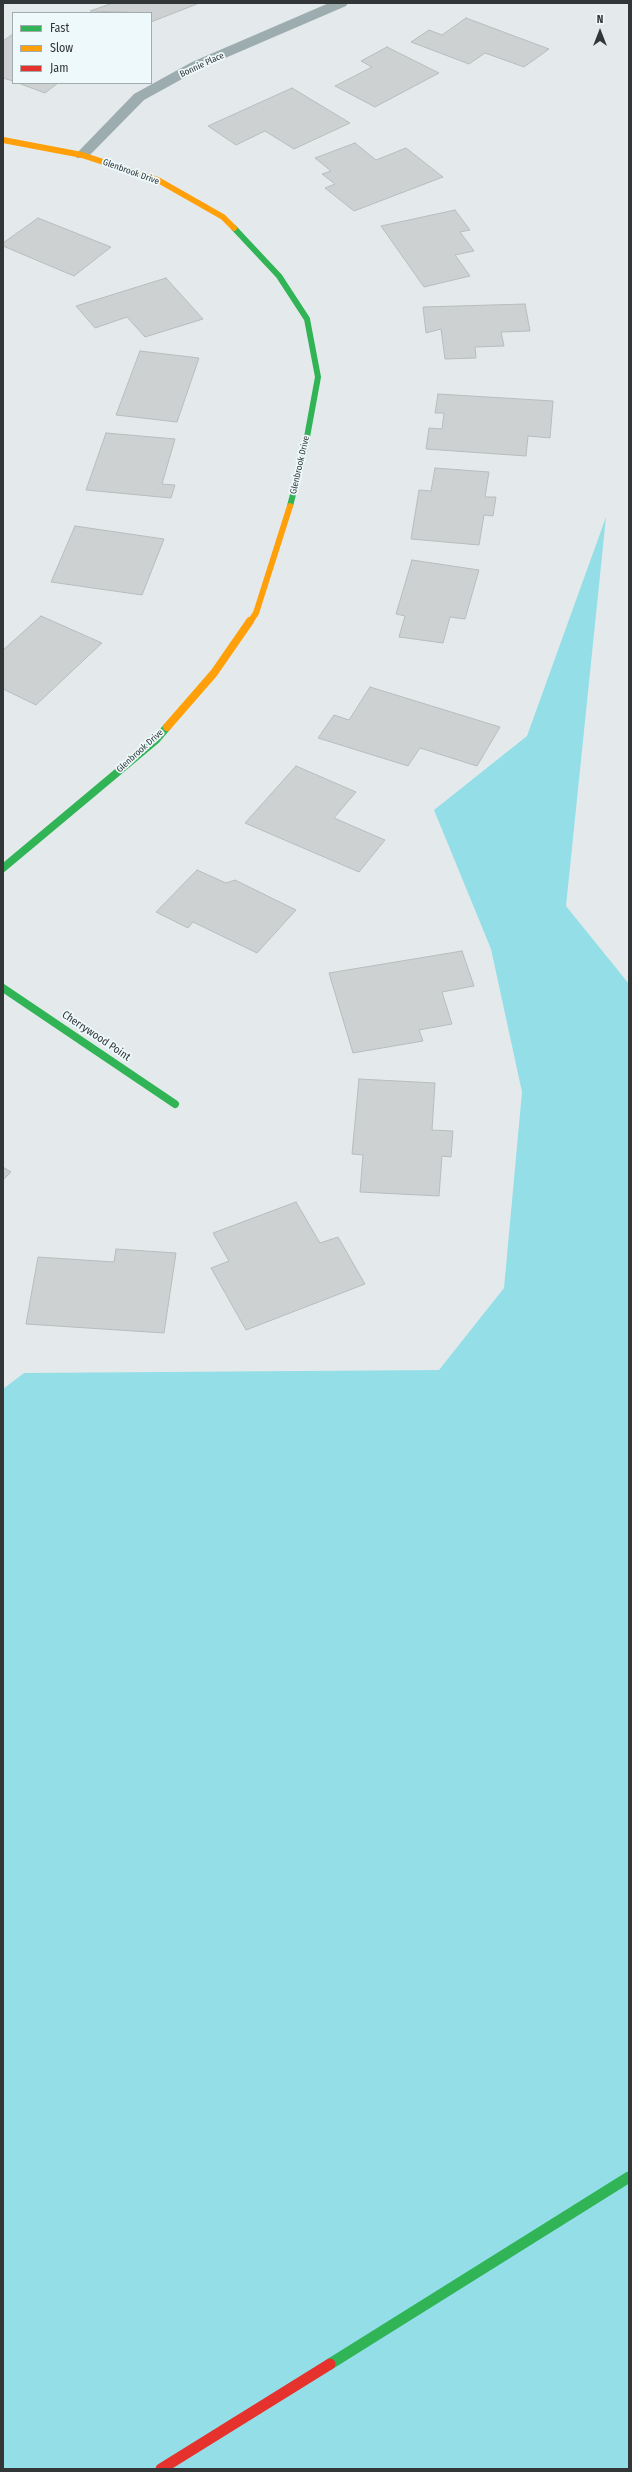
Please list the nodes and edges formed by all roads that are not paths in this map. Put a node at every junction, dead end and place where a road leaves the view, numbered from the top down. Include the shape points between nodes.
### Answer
1 (341, 3) edge
2 (3, 140) edge
3 (82, 155) junction
4 (3, 868) edge
5 (3, 988) edge
6 (175, 1104) dead end
7 (629, 2177) edge
8 (161, 2469) edge

1 - 3 street, Bonnie Place via 197,65 139,98
2 - 3 street, Glenbrook Drive
3 - 4 street, Glenbrook Drive via 158,180 222,217 278,276 307,319 318,377 305,448 285,525 256,613 214,673 156,740
5 - 6 street, Cherrywood Point
7 - 8 street

